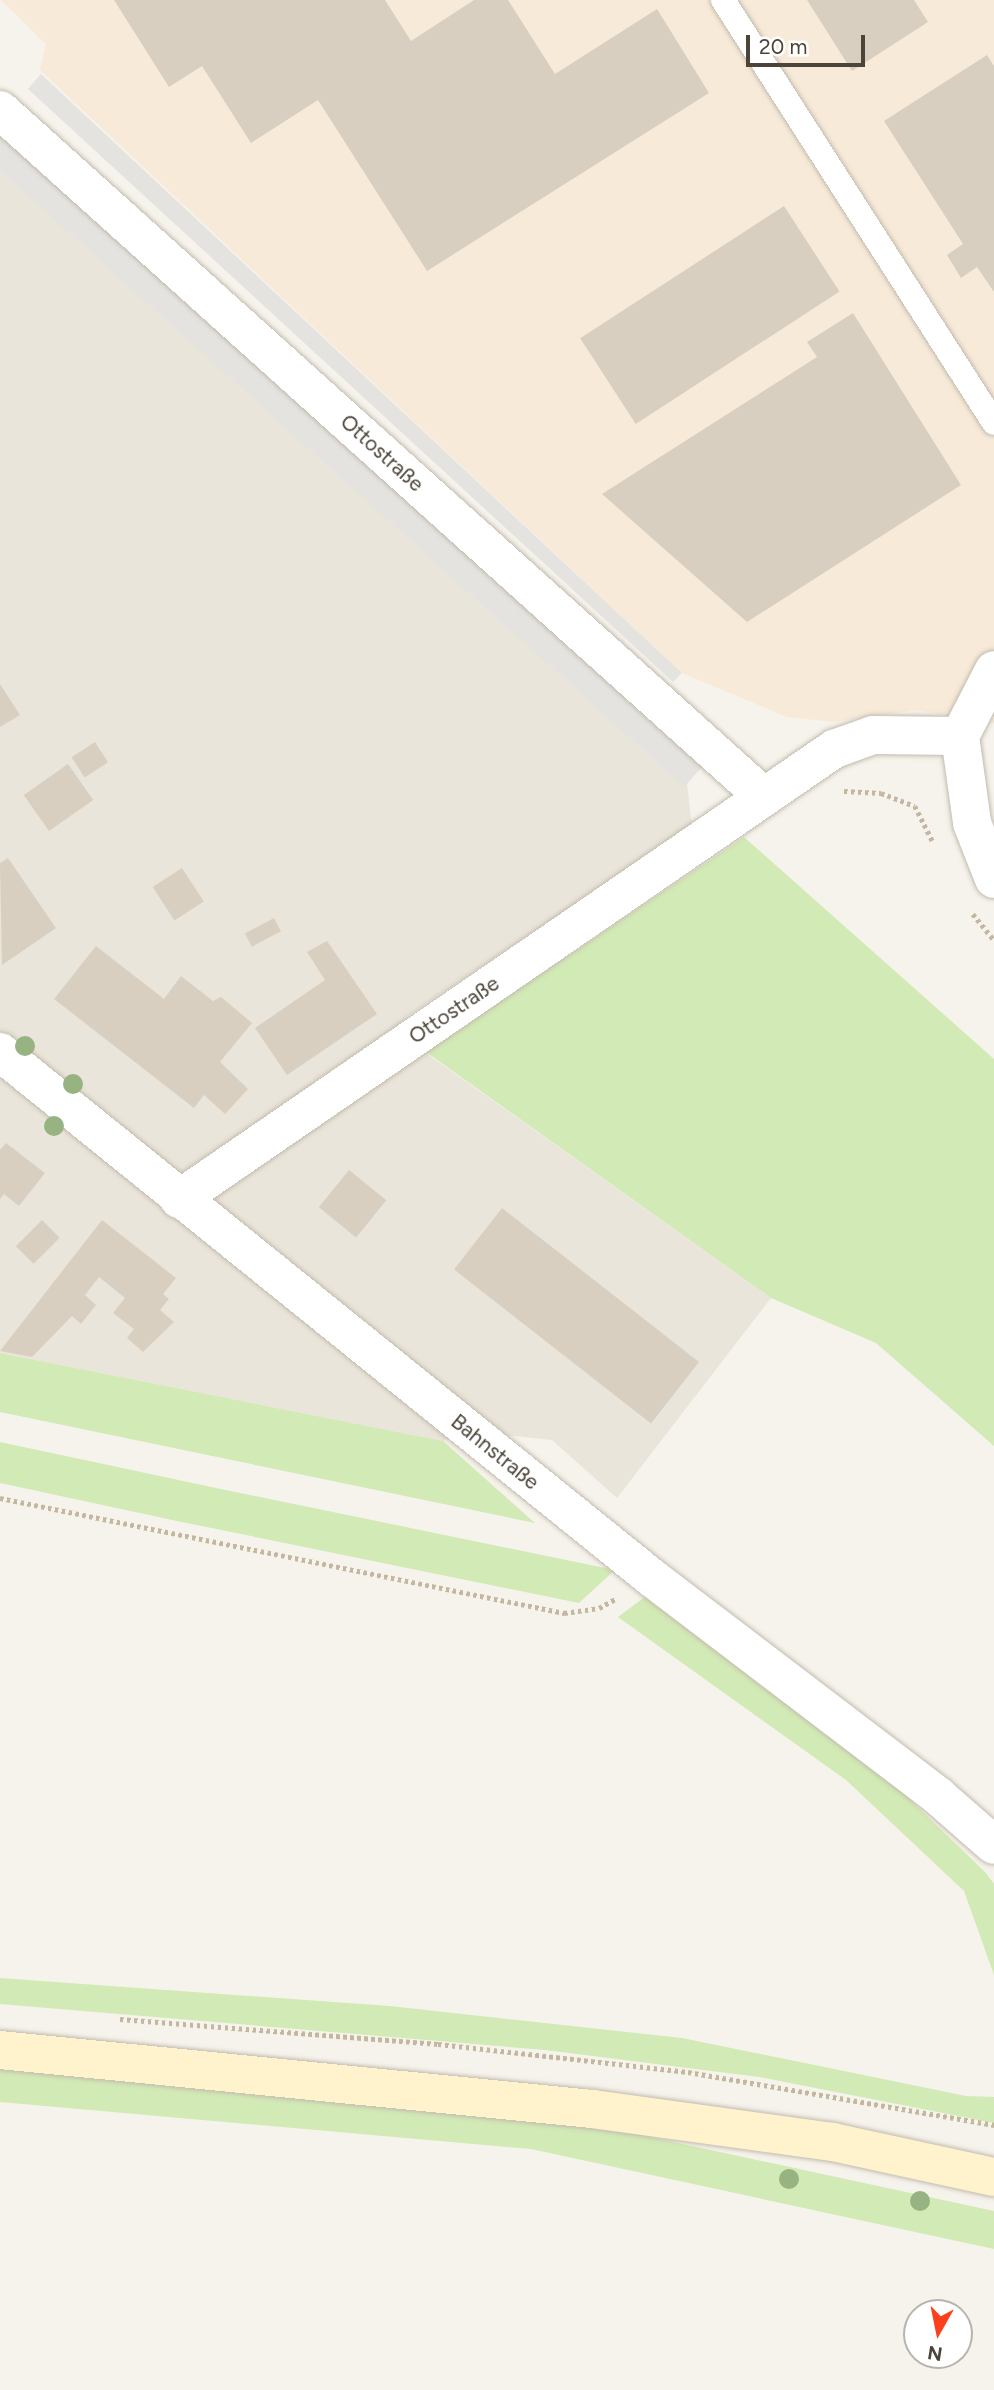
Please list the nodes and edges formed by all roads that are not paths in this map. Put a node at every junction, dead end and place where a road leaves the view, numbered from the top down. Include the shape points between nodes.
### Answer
1 (723, 0) edge
2 (0, 110) edge
3 (994, 423) edge
4 (994, 670) edge
5 (960, 736) junction
6 (764, 797) junction
7 (994, 879) edge
8 (0, 1052) edge
9 (179, 1199) junction
10 (994, 1845) edge
11 (0, 2049) edge
12 (994, 2177) edge

1 - 3 lane
2 - 6 street, Ottostraße
4 - 5 street
5 - 6 street, Ottostraße via 873,735 834,749
5 - 7 street via 972,823
6 - 9 street, Ottostraße
8 - 9 street, Bahnstraße
9 - 10 street, Bahnstraße via 652,1578 938,1796
11 - 12 main road via 592,2109 833,2142

